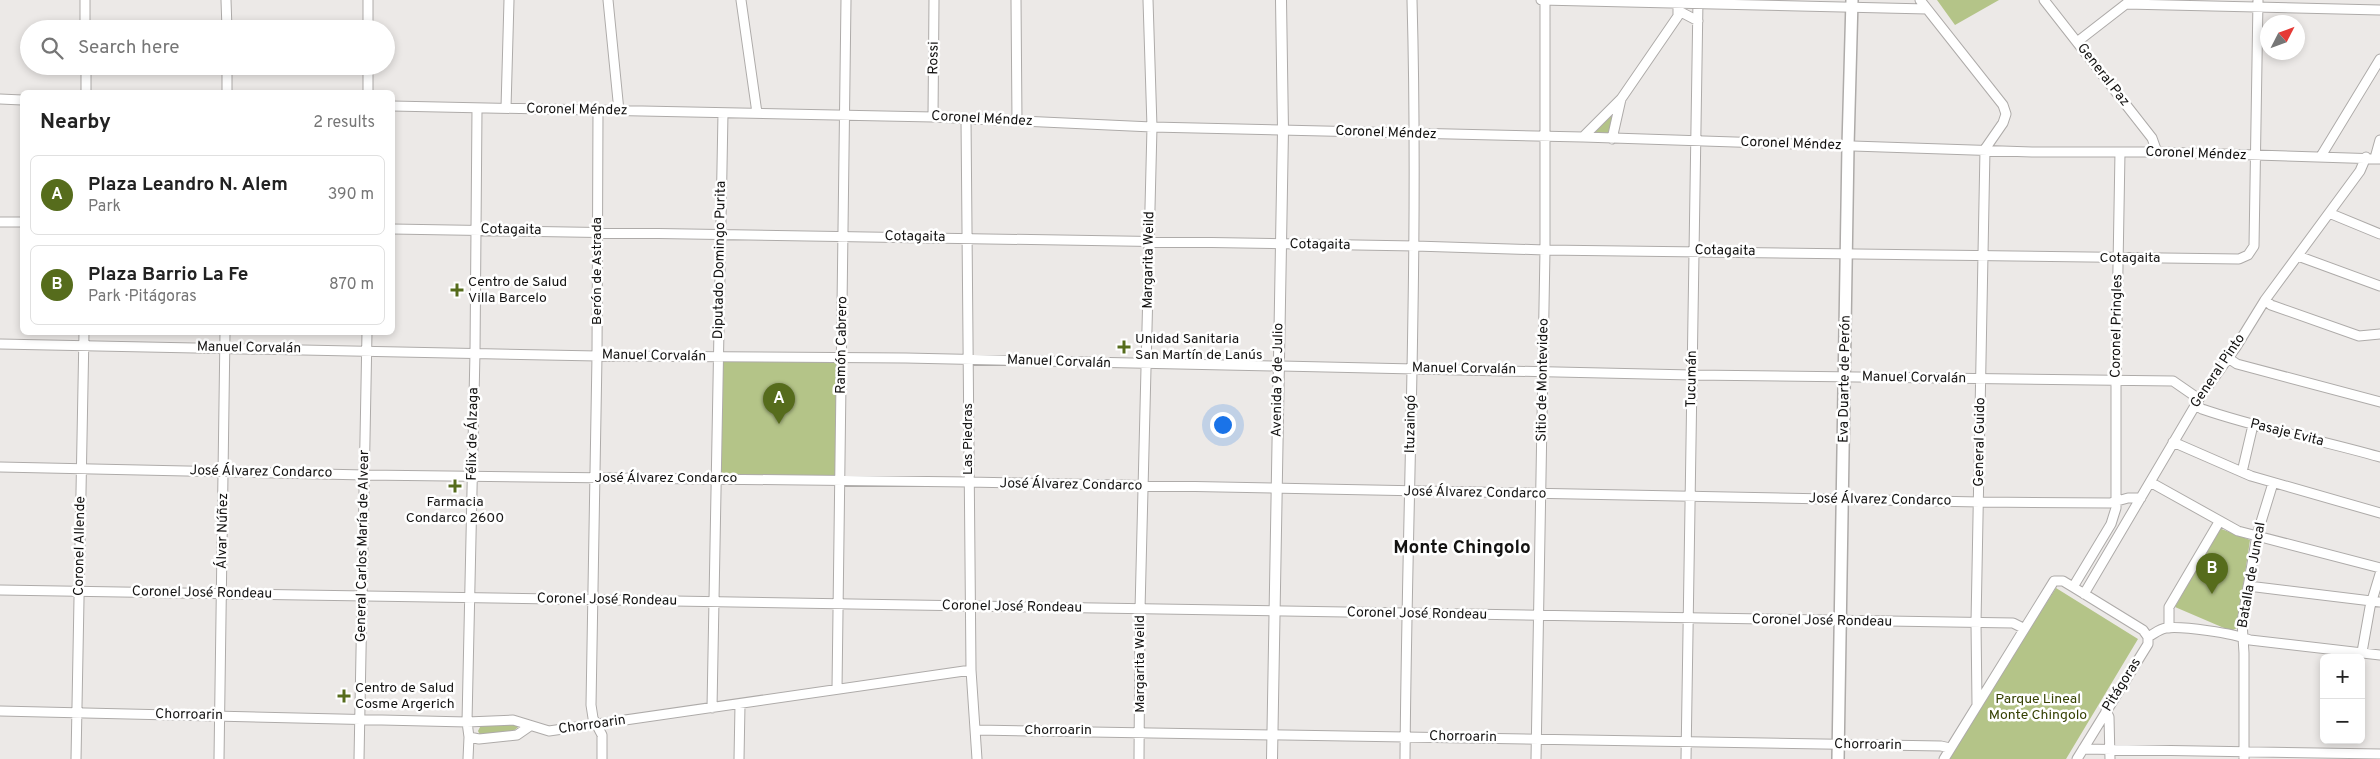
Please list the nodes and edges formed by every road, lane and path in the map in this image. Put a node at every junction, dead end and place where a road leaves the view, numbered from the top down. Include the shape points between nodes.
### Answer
1 (85, 0) edge
2 (226, 0) edge
3 (368, 0) edge
4 (508, 0) edge
5 (608, 0) edge
6 (741, 0) edge
7 (846, 0) edge
8 (934, 0) edge
9 (1016, 0) edge
10 (1148, 0) edge
11 (1281, 0) edge
12 (1412, 0) edge
13 (1541, 0) edge
14 (1545, 0) edge
15 (1920, 0) edge
16 (2044, 0) edge
17 (1698, 2) edge
18 (2126, 2) edge
19 (2258, 3) edge
20 (1852, 4) edge
21 (1678, 7) junction
22 (1927, 9) junction
23 (2380, 10) edge
24 (85, 20) edge
25 (227, 20) edge
26 (368, 20) edge
27 (1698, 21) junction
28 (2077, 42) junction
29 (2380, 59) edge
30 (86, 75) edge
31 (227, 75) edge
32 (368, 75) edge
33 (86, 90) edge
34 (227, 90) edge
35 (368, 90) edge
36 (0, 99) edge
37 (1621, 99) junction
38 (20, 100) edge
39 (395, 106) edge
40 (477, 108) junction
41 (506, 108) junction
42 (598, 111) junction
43 (619, 111) junction
44 (723, 113) junction
45 (757, 113) junction
46 (845, 115) junction
47 (933, 117) junction
48 (966, 119) junction
49 (1017, 121) junction
50 (1152, 127) junction
51 (1283, 130) junction
52 (1416, 134) junction
53 (1546, 137) junction
54 (1583, 137) junction
55 (1612, 139) junction
56 (2380, 140) edge
57 (1696, 141) junction
58 (1848, 146) junction
59 (1985, 150) junction
60 (2120, 152) junction
61 (2157, 152) junction
62 (2254, 156) junction
63 (2321, 156) junction
64 (2374, 158) edge
65 (2330, 214) junction
66 (0, 222) edge
67 (20, 222) edge
68 (395, 229) edge
69 (476, 229) junction
70 (597, 232) junction
71 (720, 234) junction
72 (2380, 234) edge
73 (843, 236) junction
74 (967, 238) junction
75 (1150, 242) junction
76 (1282, 244) junction
77 (1415, 246) junction
78 (1545, 250) junction
79 (1695, 250) junction
80 (1847, 254) junction
81 (1983, 255) junction
82 (2298, 256) junction
83 (2118, 258) junction
84 (2380, 286) edge
85 (2265, 300) junction
86 (2380, 334) edge
87 (84, 335) edge
88 (225, 335) edge
89 (367, 335) edge
90 (0, 344) edge
91 (84, 345) junction
92 (225, 348) junction
93 (367, 351) junction
94 (475, 352) junction
95 (597, 356) junction
96 (719, 357) junction
97 (842, 358) junction
98 (2228, 358) junction
99 (967, 360) junction
100 (1146, 364) junction
101 (1278, 366) junction
102 (1412, 368) junction
103 (1543, 371) junction
104 (1692, 375) junction
105 (1845, 377) junction
106 (1981, 379) junction
107 (2116, 381) junction
108 (2178, 383) joint
109 (2197, 402) junction
110 (2380, 402) edge
111 (2253, 425) junction
112 (2173, 442) junction
113 (2380, 457) edge
114 (0, 466) edge
115 (81, 468) junction
116 (224, 472) junction
117 (2242, 472) junction
118 (365, 475) junction
119 (471, 475) junction
120 (594, 478) junction
121 (717, 478) junction
122 (840, 481) junction
123 (968, 482) junction
124 (2150, 482) junction
125 (2272, 483) junction
126 (1144, 487) junction
127 (1276, 488) junction
128 (1410, 492) junction
129 (1541, 494) junction
130 (1691, 497) junction
131 (2140, 498) junction
132 (1843, 499) junction
133 (2117, 501) junction
134 (1980, 502) junction
135 (2380, 512) edge
136 (2219, 522) junction
137 (2257, 535) junction
138 (2380, 568) edge
139 (2380, 574) edge
140 (2248, 586) junction
141 (2074, 587) junction
142 (0, 590) edge
143 (79, 591) junction
144 (223, 594) junction
145 (2084, 594) junction
146 (362, 596) junction
147 (470, 598) junction
148 (593, 600) junction
149 (715, 602) junction
150 (2376, 602) edge
151 (838, 604) junction
152 (971, 606) junction
153 (1140, 610) junction
154 (1275, 611) junction
155 (1407, 614) junction
156 (1539, 616) junction
157 (1689, 619) junction
158 (1842, 621) junction
159 (1976, 623) junction
160 (2023, 628) junction
161 (2169, 628) junction
162 (2242, 636) junction
163 (2148, 637) junction
164 (2362, 652) junction
165 (2380, 655) edge
166 (971, 670) junction
167 (837, 689) junction
168 (1977, 704) junction
169 (740, 705) junction
170 (712, 708) junction
171 (0, 711) edge
172 (2106, 711) junction
173 (77, 712) junction
174 (220, 715) junction
175 (360, 719) junction
176 (467, 722) junction
177 (595, 724) junction
178 (530, 726) junction
179 (976, 730) junction
180 (1139, 731) junction
181 (1272, 734) junction
182 (1406, 736) junction
183 (469, 737) junction
184 (1536, 739) junction
185 (1687, 741) junction
186 (1839, 744) junction
187 (1950, 748) junction
188 (2083, 749) junction
189 (2110, 749) junction
190 (2380, 754) edge
191 (2244, 755) edge
192 (76, 759) edge
193 (219, 759) edge
194 (359, 759) edge
195 (468, 759) edge
196 (602, 759) edge
197 (740, 759) edge
198 (977, 759) edge
199 (1139, 759) edge
200 (1272, 759) edge
201 (1405, 759) edge
202 (1536, 759) edge
203 (1686, 759) edge
204 (1838, 759) edge
205 (1944, 759) edge
206 (2077, 759) edge
207 (2110, 759) edge

1 - 24 street
2 - 25 street
3 - 26 street
4 - 41 street
5 - 43 street
6 - 45 street
7 - 46 street, Ramón Cabrero
8 - 47 street, Rossi
9 - 49 street
10 - 50 street, Margarita Weild
11 - 51 street, Avenida 9 de Julio
12 - 52 street, Ituzaingó
13 - 14 street
14 - 21 street
14 - 53 street, Sitio de Montevideo
15 - 22 street
16 - 28 street, General Paz
17 - 20 street
17 - 21 street
17 - 27 street, Tucumán
18 - 19 street
18 - 28 street
19 - 23 street
19 - 62 street
20 - 22 street
20 - 58 main road, Eva Duarte de Perón
21 - 27 street
21 - 37 street
22 - 59 street via 2006,109 2005,119
27 - 57 street, Tucumán
28 - 61 street, General Paz via 2152,138
29 - 63 street
30 - 33 street
31 - 34 street
32 - 35 street
36 - 38 street
37 - 54 street
37 - 55 street
39 - 40 street, Coronel Méndez
40 - 41 street, Coronel Méndez
40 - 69 street, Félix de Álzaga
41 - 42 street, Coronel Méndez
42 - 43 street, Coronel Méndez
42 - 70 street, Berón de Astrada
43 - 44 street, Coronel Méndez
44 - 45 street, Coronel Méndez
44 - 71 street, Diputado Domingo Purita
45 - 46 street, Coronel Méndez
46 - 47 street, Coronel Méndez
46 - 73 street, Ramón Cabrero
47 - 48 street, Coronel Méndez
48 - 49 street, Coronel Méndez
48 - 74 street, Las Piedras
49 - 50 street, Coronel Méndez
50 - 51 street, Coronel Méndez
50 - 75 street, Margarita Weild
51 - 52 street, Coronel Méndez
51 - 76 street, Avenida 9 de Julio
52 - 53 street, Coronel Méndez
52 - 77 street, Ituzaingó
53 - 54 street, Coronel Méndez
53 - 78 street, Sitio de Montevideo
54 - 55 street, Coronel Méndez
55 - 57 street, Coronel Méndez
56 - 64 street
57 - 58 street, Coronel Méndez
57 - 79 street, Tucumán
58 - 59 street, Coronel Méndez
58 - 80 main road, Eva Duarte de Perón
59 - 60 street, Coronel Méndez
59 - 81 street, General Guido
60 - 61 street, Coronel Méndez
60 - 83 street, Coronel Pringles
61 - 62 street, Coronel Méndez
62 - 63 street, Coronel Méndez
62 - 83 street, Cotagaita via 2254,246 2248,255 2239,258
63 - 64 street, Coronel Méndez
64 - 65 street, General Pinto via 2360,170
65 - 72 street
65 - 82 street, General Pinto
66 - 67 street
68 - 69 street, Cotagaita
69 - 70 street, Cotagaita
69 - 94 street, Félix de Álzaga
70 - 71 street, Cotagaita
70 - 95 street, Berón de Astrada
71 - 73 street, Cotagaita
71 - 96 street, Diputado Domingo Purita
73 - 74 street, Cotagaita
73 - 97 street, Ramón Cabrero
74 - 75 street, Cotagaita
74 - 99 street, Las Piedras
75 - 76 street, Cotagaita
75 - 100 street, Margarita Weild
76 - 77 street, Cotagaita
76 - 101 street, Avenida 9 de Julio
77 - 78 street, Cotagaita
77 - 102 street, Ituzaingó
78 - 79 street, Cotagaita
78 - 103 street, Sitio de Montevideo
79 - 80 street, Cotagaita
79 - 104 street, Tucumán
80 - 81 street, Cotagaita
80 - 105 main road, Eva Duarte de Perón
81 - 83 street, Cotagaita
81 - 106 street, General Guido
82 - 84 street
82 - 85 street, General Pinto
83 - 107 street, Coronel Pringles
85 - 86 street via 2271,305 2359,336
85 - 98 street, General Pinto
87 - 91 street, Coronel Allende
88 - 92 street, Álvar Núñez
89 - 93 street, General Carlos María de Alvear
90 - 91 street, Manuel Corvalán
91 - 92 street, Manuel Corvalán
91 - 115 street, Coronel Allende
92 - 93 street, Manuel Corvalán
92 - 116 street, Álvar Núñez
93 - 94 street, Manuel Corvalán
93 - 118 street, General Carlos María de Alvear
94 - 95 street, Manuel Corvalán
94 - 119 street, Félix de Álzaga
95 - 96 street, Manuel Corvalán
95 - 120 street, Berón de Astrada
96 - 97 street, Manuel Corvalán
96 - 121 street, Diputado Domingo Purita
97 - 99 street, Manuel Corvalán
97 - 122 street, Ramón Cabrero
98 - 109 street, General Pinto
98 - 110 street via 2237,364
99 - 100 street, Manuel Corvalán
99 - 123 street, Las Piedras
100 - 101 street, Manuel Corvalán
100 - 126 street, Margarita Weild
101 - 102 street, Manuel Corvalán
101 - 127 street, Avenida 9 de Julio
102 - 103 street, Manuel Corvalán
102 - 128 street, Ituzaingó
103 - 104 street, Manuel Corvalán
103 - 129 street, Sitio de Montevideo
104 - 105 street, Manuel Corvalán
104 - 130 street, Tucumán
105 - 106 street, Manuel Corvalán
105 - 132 main road, Eva Duarte de Perón
106 - 107 street, Manuel Corvalán
106 - 134 street, General Guido
107 - 108 street, Manuel Corvalán
107 - 133 street, Coronel Pringles
108 - 109 street, Pasaje Evita
109 - 111 street, Pasaje Evita via 2202,409
109 - 112 street, General Pinto
111 - 113 street, Pasaje Evita
111 - 117 street
112 - 117 street
112 - 124 street, General Pinto
114 - 115 street, José Álvarez Condarco
115 - 116 street, José Álvarez Condarco
115 - 143 street, Coronel Allende
116 - 118 street, José Álvarez Condarco
116 - 144 street, Álvar Núñez
117 - 125 street
118 - 119 street, José Álvarez Condarco
118 - 146 street, General Carlos María de Alvear
119 - 120 street, José Álvarez Condarco
119 - 147 street, Félix de Álzaga
120 - 121 street, José Álvarez Condarco
120 - 148 street, Berón de Astrada
121 - 122 street, José Álvarez Condarco
121 - 149 street, Diputado Domingo Purita
122 - 123 street, José Álvarez Condarco
122 - 151 street, Ramón Cabrero
123 - 126 street, José Álvarez Condarco
123 - 152 street, Las Piedras
124 - 131 street, General Pinto
124 - 136 street
125 - 135 street
125 - 137 street, Batalla de Juncal
126 - 127 street, José Álvarez Condarco
126 - 153 street, Margarita Weild
127 - 128 street, José Álvarez Condarco
127 - 154 street, Avenida 9 de Julio
128 - 129 street, José Álvarez Condarco
128 - 155 street, Ituzaingó
129 - 130 street, José Álvarez Condarco
129 - 156 street, Sitio de Montevideo
130 - 132 street, José Álvarez Condarco
130 - 157 street, Tucumán
131 - 133 street, José Álvarez Condarco
131 - 145 street, General Pinto
132 - 134 street, José Álvarez Condarco
132 - 158 main road, Eva Duarte de Perón
133 - 134 street, José Álvarez Condarco
133 - 141 street via 2111,524
134 - 159 street, General Guido
136 - 137 street via 2238,532
136 - 161 street via 2169,607
137 - 138 street
137 - 140 street, Batalla de Juncal
139 - 150 street
140 - 150 street
140 - 162 street, Batalla de Juncal
141 - 145 street
141 - 160 street via 2059,580 2050,584
142 - 143 street, Coronel José Rondeau
143 - 144 street, Coronel José Rondeau
143 - 173 street, Coronel Allende
144 - 146 street, Coronel José Rondeau
144 - 174 street, Álvar Núñez
145 - 163 street
146 - 147 street, Coronel José Rondeau
146 - 175 street, General Carlos María de Alvear
147 - 148 street, Coronel José Rondeau
147 - 176 street, Félix de Álzaga
148 - 149 street, Coronel José Rondeau
148 - 177 street, Berón de Astrada via 591,705
149 - 151 street, Coronel José Rondeau
149 - 170 street, Diputado Domingo Purita
150 - 164 street
151 - 152 street, Coronel José Rondeau
151 - 167 street, Ramón Cabrero
152 - 153 street, Coronel José Rondeau
152 - 166 street, Las Piedras
153 - 154 street, Coronel José Rondeau
153 - 180 street, Margarita Weild
154 - 155 street, Coronel José Rondeau
154 - 181 street, Avenida 9 de Julio
155 - 156 street, Coronel José Rondeau
155 - 182 street, Ituzaingó
156 - 157 street, Coronel José Rondeau
156 - 184 street, Sitio de Montevideo
157 - 158 street, Coronel José Rondeau
157 - 185 street, Tucumán
158 - 159 street, Coronel José Rondeau
158 - 186 main road, Eva Duarte de Perón
159 - 160 street, Coronel José Rondeau via 2013,623
159 - 168 street, General Guido
160 - 168 street
161 - 162 street
161 - 163 street
162 - 164 street via 2250,640
162 - 191 street, Batalla de Juncal
163 - 172 street, Pitágoras via 2148,644
164 - 165 street
166 - 167 street, Chorroarin
166 - 179 street, Las Piedras
167 - 169 street, Chorroarin
168 - 187 street
169 - 170 street, Chorroarin
169 - 197 street
170 - 177 street, Chorroarin
171 - 173 street, Chorroarin
172 - 188 street, Pitágoras
172 - 189 street
173 - 174 street, Chorroarin
173 - 192 street, Coronel Allende
174 - 175 street, Chorroarin
174 - 193 street, Álvar Núñez
175 - 176 street, Chorroarin
175 - 194 street, General Carlos María de Alvear
176 - 178 street, Chorroarin via 513,720
176 - 183 street, Félix de Álzaga
177 - 178 street, Chorroarin via 549,731
177 - 196 street, Berón de Astrada via 602,735
178 - 183 street via 517,735
179 - 180 street, Chorroarin
179 - 198 street, Las Piedras
180 - 181 street, Chorroarin
180 - 199 street, Margarita Weild
181 - 182 street, Chorroarin
181 - 200 street, Avenida 9 de Julio
182 - 184 street, Chorroarin
182 - 201 street, Ituzaingó
183 - 195 street, Félix de Álzaga
184 - 185 street, Chorroarin
184 - 202 street, Sitio de Montevideo
185 - 186 street, Chorroarin
185 - 203 street, Tucumán
186 - 187 street, Chorroarin
186 - 204 main road, Eva Duarte de Perón
187 - 205 street
188 - 189 street
188 - 206 street, Pitágoras
189 - 191 street
189 - 207 street
190 - 191 street

